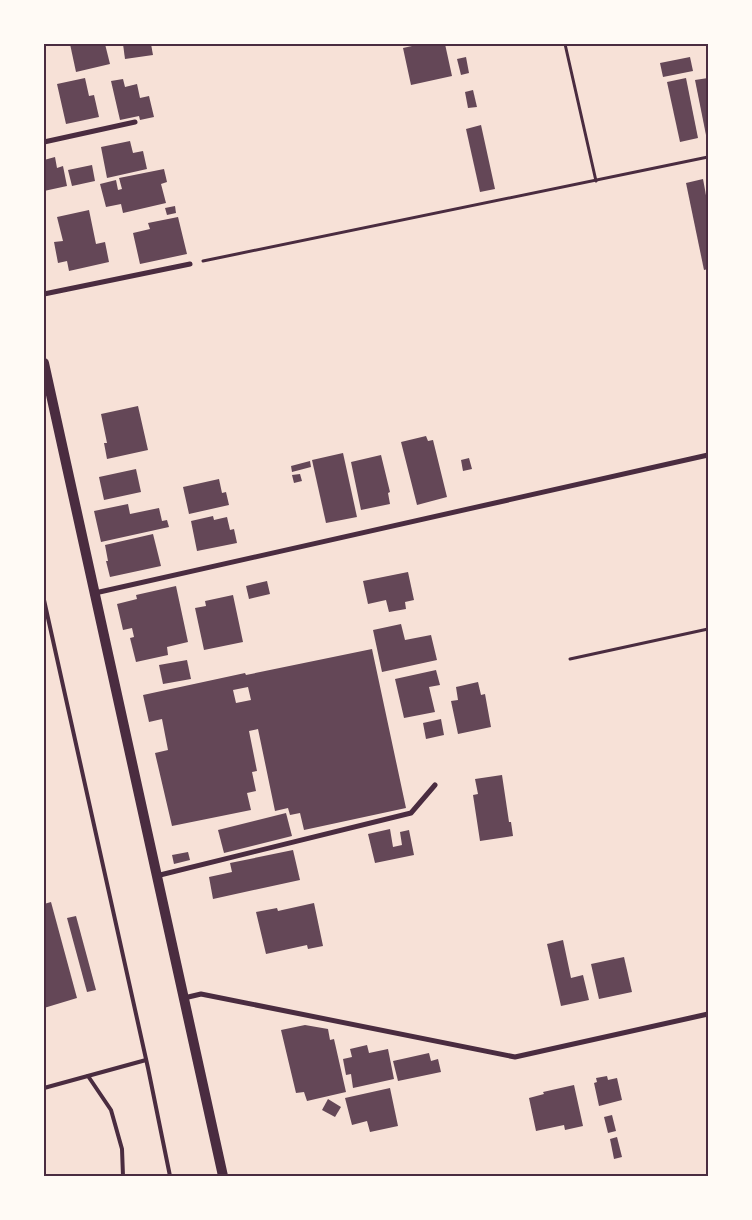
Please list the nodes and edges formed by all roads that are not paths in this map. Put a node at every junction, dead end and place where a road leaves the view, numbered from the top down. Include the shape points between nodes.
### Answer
1 (135, 122) dead end
2 (44, 142) edge
3 (190, 264) road end
4 (44, 294) edge
5 (44, 363) edge
6 (708, 455) edge
7 (95, 592) junction
8 (44, 600) edge
9 (435, 785) dead end
10 (156, 876) junction
11 (183, 998) junction
12 (708, 1014) edge
13 (146, 1060) junction
14 (88, 1076) junction
15 (44, 1088) edge
16 (123, 1176) edge
17 (170, 1176) edge
18 (223, 1176) edge

1 - 2 street
3 - 4 street
5 - 7 main road
6 - 7 street
7 - 10 main road
8 - 13 lane
9 - 10 street via 411,813
10 - 11 main road
11 - 12 street via 201,994 515,1057
11 - 18 main road
13 - 14 lane
13 - 17 lane
14 - 15 lane
14 - 16 lane via 111,1110 122,1149

